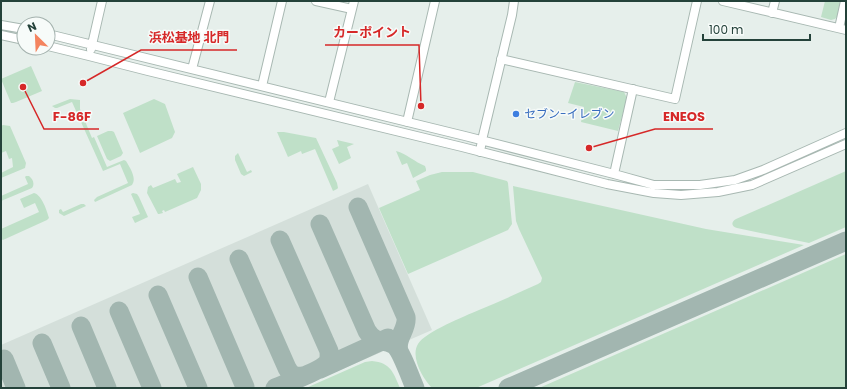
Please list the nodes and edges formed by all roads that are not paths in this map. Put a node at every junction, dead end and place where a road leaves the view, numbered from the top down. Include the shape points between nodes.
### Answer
1 (102, 1) edge
2 (210, 1) edge
3 (282, 1) edge
4 (316, 1) edge
5 (435, 1) edge
6 (514, 1) edge
7 (697, 1) edge
8 (723, 1) edge
9 (775, 1) edge
10 (845, 1) edge
11 (353, 5) edge
12 (772, 13) junction
13 (1, 25) edge
14 (16, 28) edge
15 (842, 29) edge
16 (1, 35) edge
17 (56, 36) edge
18 (16, 38) edge
19 (92, 45) junction
20 (56, 48) edge
21 (89, 56) junction
22 (501, 59) junction
23 (192, 69) junction
24 (262, 86) junction
25 (633, 89) junction
26 (329, 102) junction
27 (407, 122) junction
28 (846, 133) edge
29 (482, 140) junction
30 (846, 144) edge
31 (480, 152) junction
32 (614, 174) junction

1 - 19 street
2 - 23 street
3 - 24 street
4 - 11 street
5 - 27 street
6 - 22 street
7 - 25 street via 675,99
8 - 12 street
9 - 12 street
10 - 15 street
11 - 26 street
12 - 15 street
13 - 14 street
16 - 18 street
17 - 19 street
19 - 21 street
19 - 23 street
20 - 21 street
21 - 31 street
22 - 25 street
22 - 29 street
23 - 24 street
24 - 26 street
25 - 32 street
26 - 27 street
27 - 29 street
28 - 32 street via 763,170 715,184 654,185
29 - 31 street
29 - 32 street
30 - 31 street via 752,185 718,192 681,195 607,184

